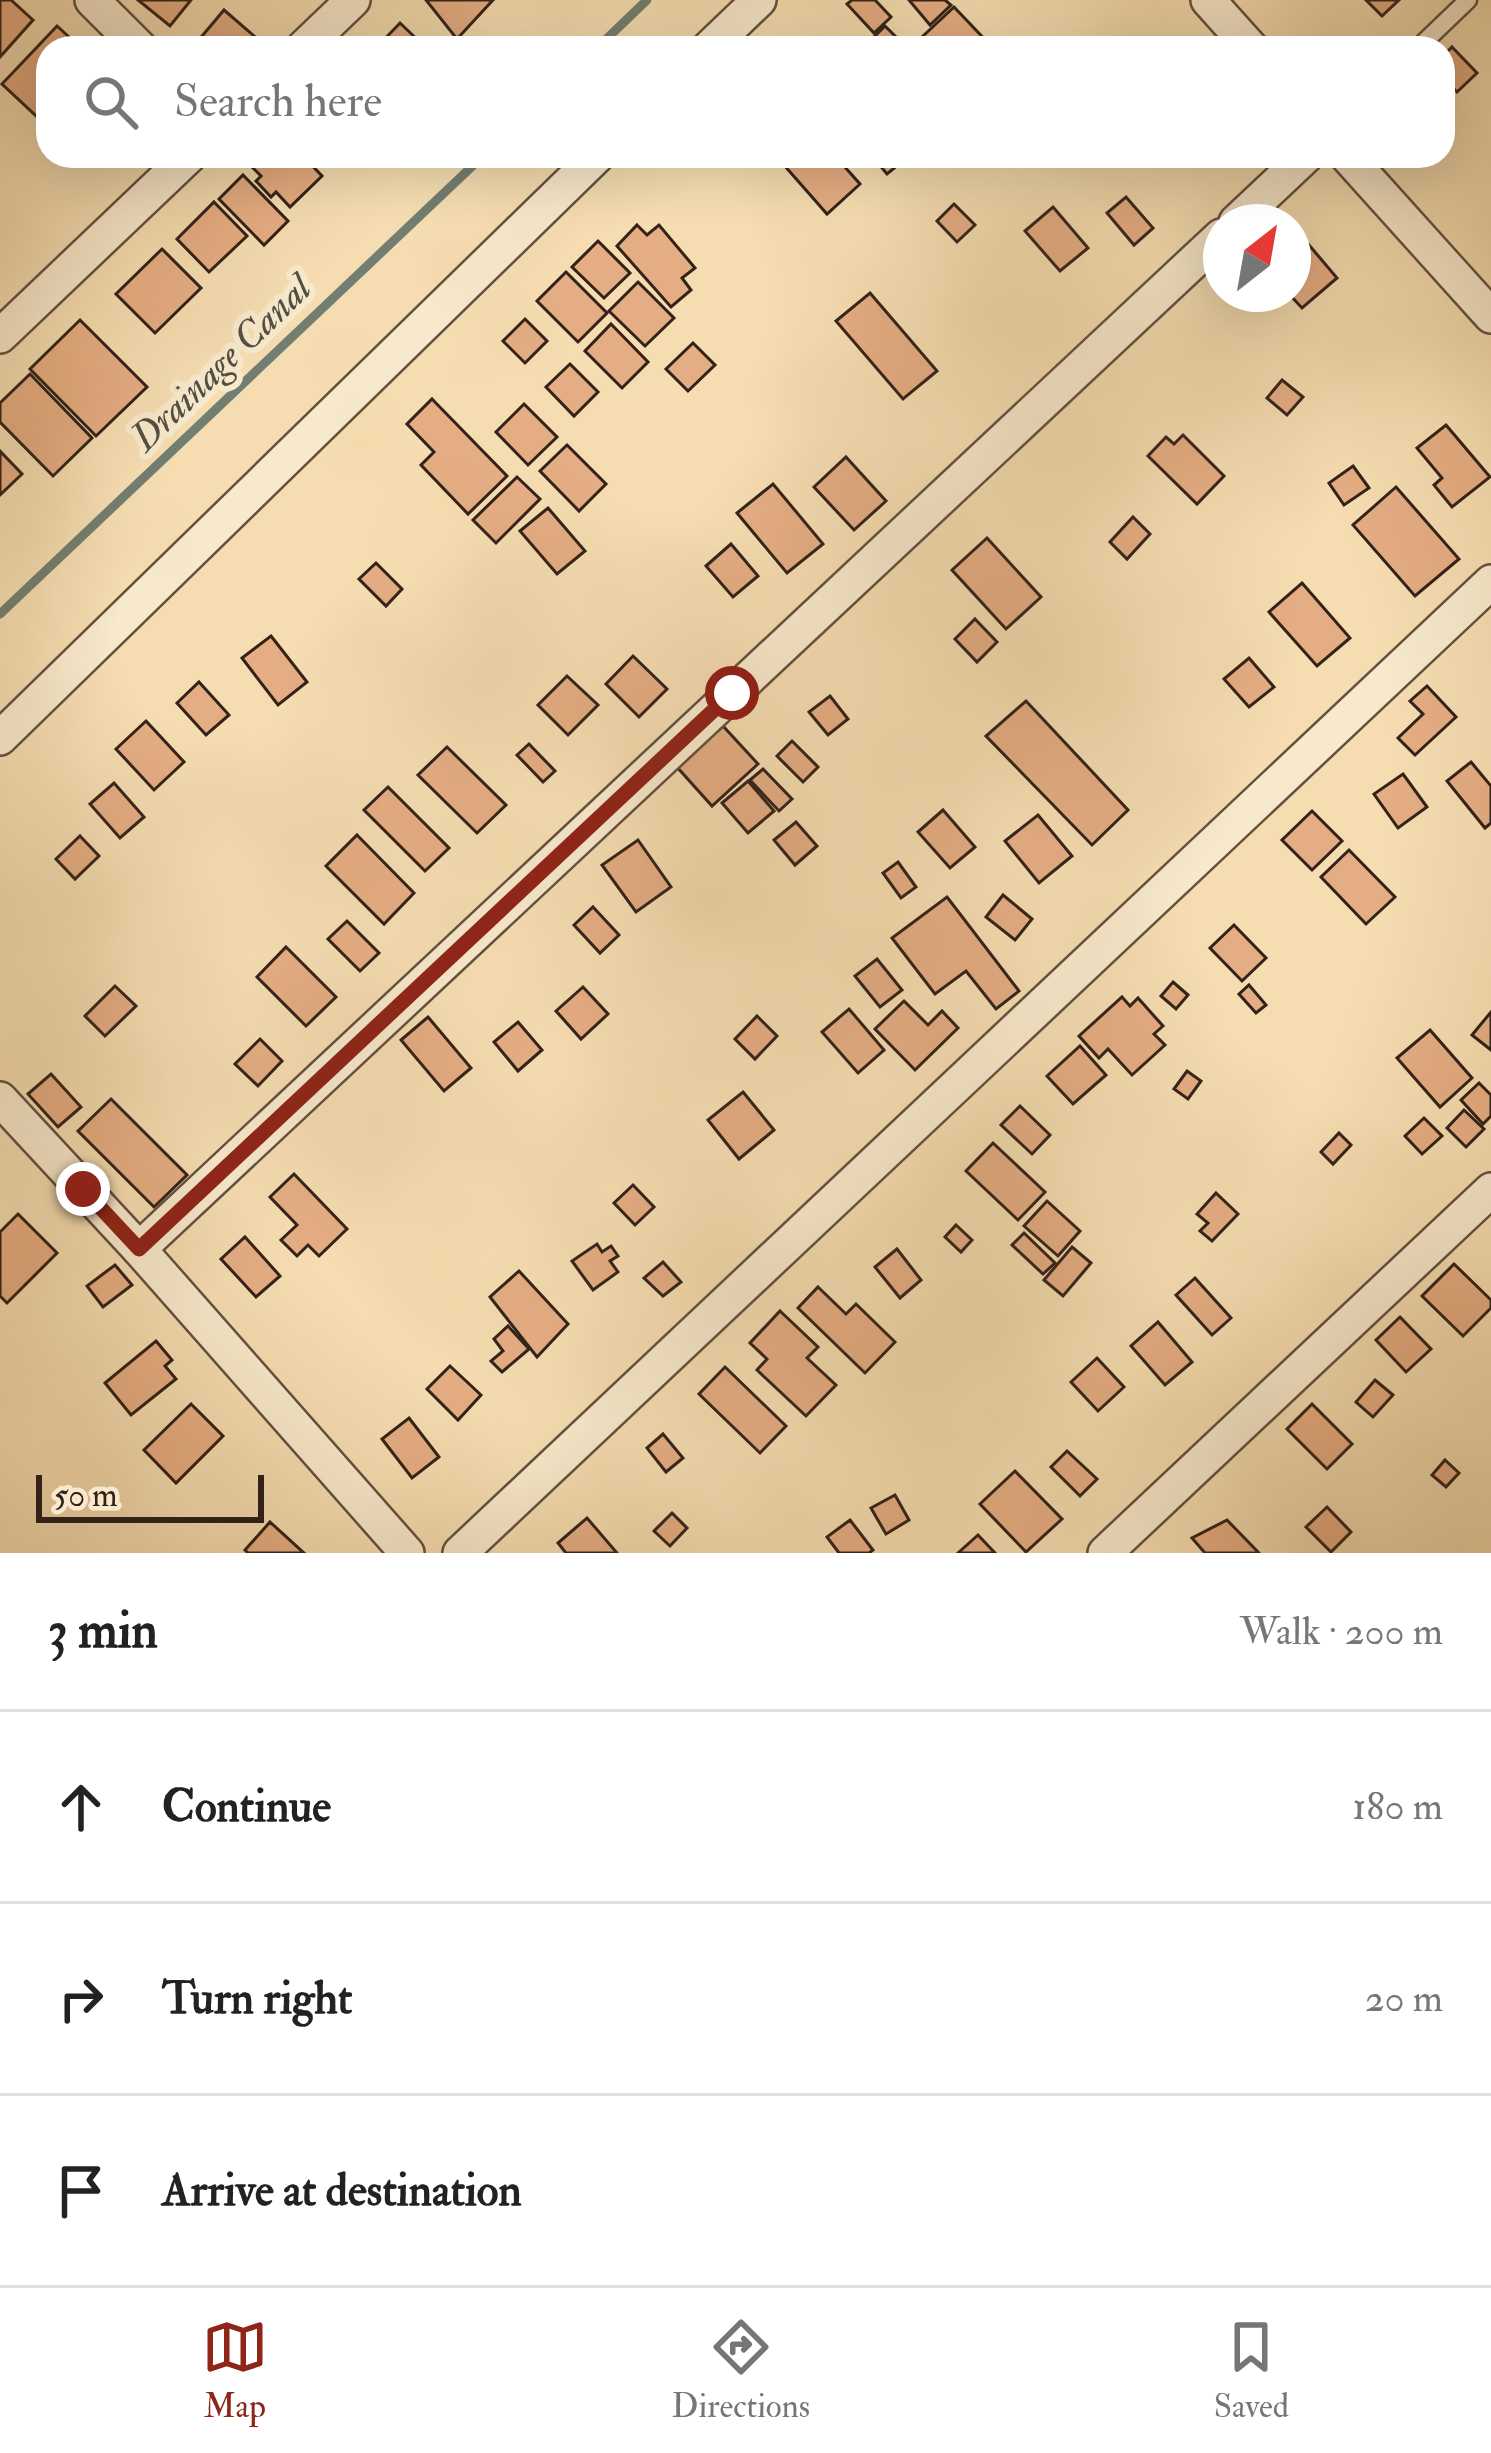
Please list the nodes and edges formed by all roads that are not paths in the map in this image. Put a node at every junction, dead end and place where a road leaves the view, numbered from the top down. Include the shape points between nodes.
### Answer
1 (92, 0) edge
2 (353, 0) edge
3 (759, 0) edge
4 (1208, 0) edge
5 (1468, 0) edge
6 (128, 36) edge
7 (316, 36) edge
8 (722, 36) edge
9 (1240, 36) edge
10 (1430, 36) edge
11 (176, 168) edge
12 (585, 168) edge
13 (1293, 168) edge
14 (1358, 168) edge
15 (1255, 204) edge
16 (1203, 253) edge
17 (1491, 316) edge
18 (0, 336) edge
19 (1491, 582) edge
20 (0, 737) edge
21 (0, 1099) edge
22 (1491, 1190) edge
23 (139, 1249) junction
24 (407, 1553) edge
25 (460, 1553) edge
26 (1105, 1553) edge

1 - 6 street
2 - 7 street
3 - 8 street
4 - 9 street
5 - 10 lane
11 - 18 street
12 - 20 street
13 - 15 street
14 - 17 street
16 - 23 street
19 - 25 street
21 - 23 street
22 - 26 street
23 - 24 street

